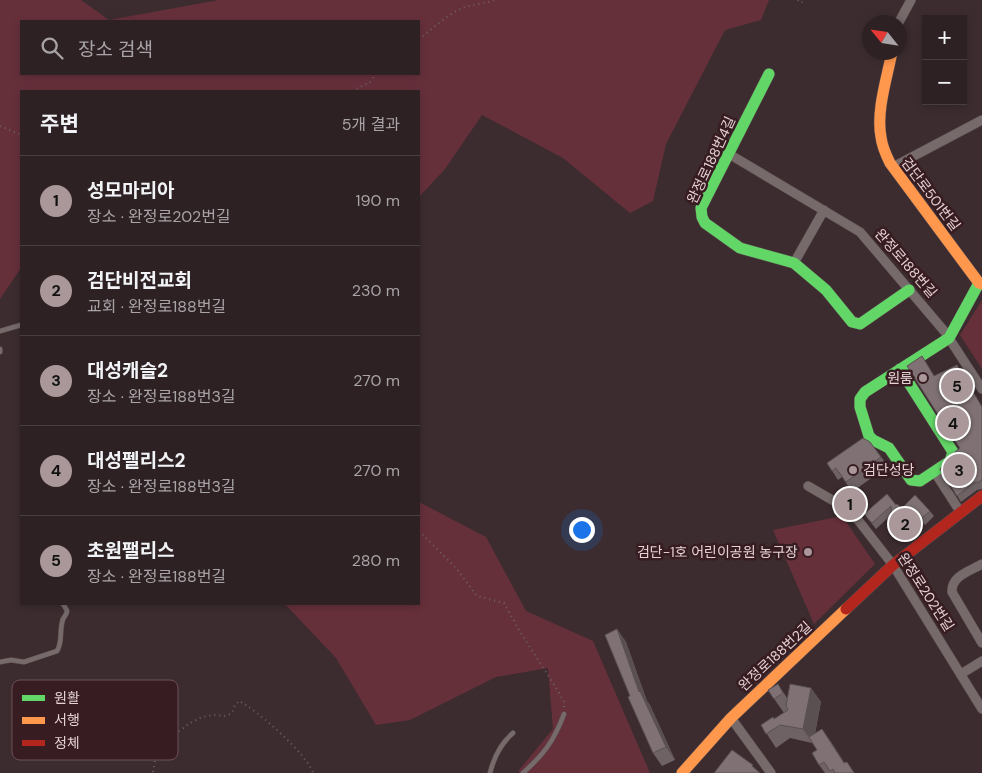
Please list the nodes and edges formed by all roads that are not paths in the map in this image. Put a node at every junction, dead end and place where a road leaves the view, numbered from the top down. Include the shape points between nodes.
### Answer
1 (911, 0) edge
2 (903, 15) edge
3 (890, 60) edge
4 (769, 74) dead end
5 (982, 120) edge
6 (729, 154) junction
7 (893, 167) junction
8 (824, 210) junction
9 (794, 263) junction
10 (980, 283) edge
11 (909, 290) junction
12 (20, 326) edge
13 (0, 331) edge
14 (949, 338) junction
15 (900, 370) junction
16 (982, 389) edge
17 (934, 471) junction
18 (808, 486) dead end
19 (982, 496) edge
20 (961, 513) junction
21 (982, 564) edge
22 (894, 565) junction
23 (64, 605) edge
24 (982, 643) edge
25 (982, 661) edge
26 (0, 662) edge
27 (961, 674) junction
28 (982, 709) edge
29 (564, 714) road end
30 (731, 718) junction
31 (513, 733) dead end
32 (490, 773) edge
33 (522, 773) edge
34 (682, 773) edge
35 (771, 773) edge

1 - 2 street
3 - 7 street, 검단로501번길 via 880,131 884,151
4 - 6 street, 완정로188번4길
5 - 7 street
6 - 8 street, 완정로188번길
6 - 9 street, 완정로188번4길 via 702,208 702,217 740,248
7 - 10 street, 검단로501번길
8 - 9 street
8 - 11 street, 완정로188번길 via 860,232
9 - 11 street, 완정로188번4길 via 826,290 852,322 860,324
10 - 14 street
11 - 14 street, 완정로188번길
12 - 13 lane
14 - 15 street
14 - 16 street, 완정로188번길
15 - 17 street via 953,452 950,461
15 - 17 street via 865,392 860,399 869,436 890,448 911,480 920,481
17 - 20 street
18 - 22 street, 완정로202번길 via 851,512
19 - 20 street
20 - 22 street
21 - 24 street via 956,579 952,592
22 - 27 street, 완정로202번길
22 - 30 street, 완정로188번2길
23 - 26 lane via 67,612 57,651 24,662
25 - 27 street
27 - 28 street, 완정로202번길
29 - 33 lane via 550,744
30 - 34 street, 완정로188번2길
30 - 35 street
31 - 32 lane via 498,751

